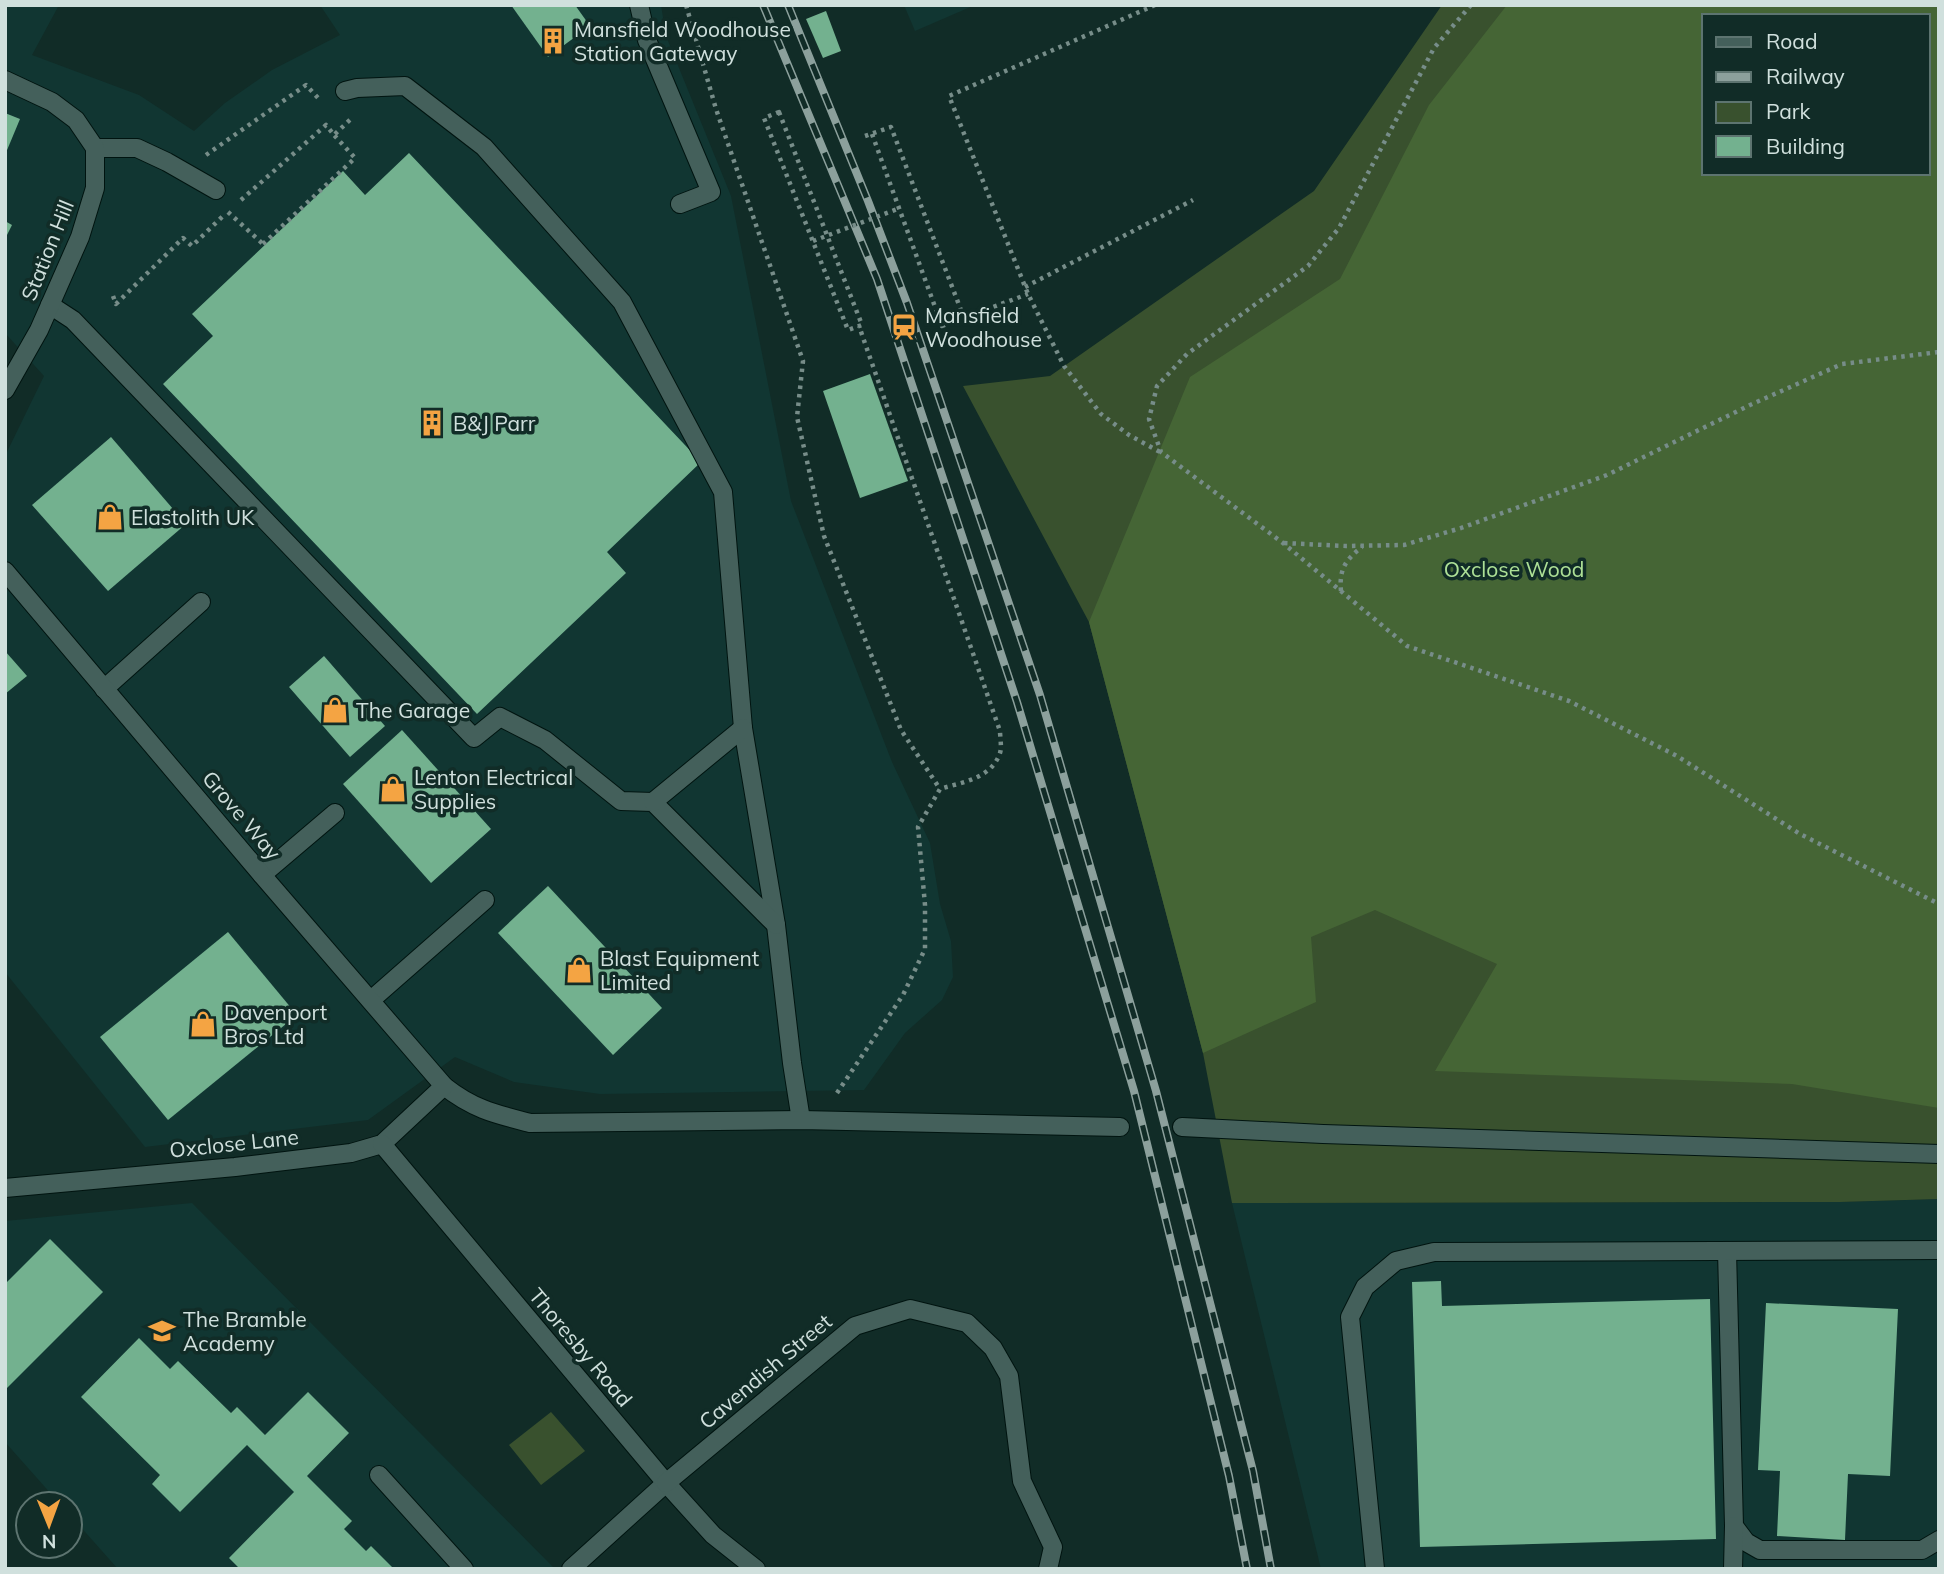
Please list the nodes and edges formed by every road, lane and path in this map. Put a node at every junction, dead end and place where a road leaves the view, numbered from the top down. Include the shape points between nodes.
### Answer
1 (639, 5) edge
2 (686, 5) edge
3 (1155, 5) edge
4 (1471, 5) edge
5 (5, 80) edge
6 (345, 91) dead end
7 (320, 101) dead end
8 (872, 134) junction
9 (334, 135) dead end
10 (865, 136) dead end
11 (95, 148) junction
12 (206, 156) dead end
13 (216, 190) dead end
14 (1193, 200) dead end
15 (680, 204) dead end
16 (900, 208) junction
17 (228, 212) dead end
18 (813, 241) junction
19 (1025, 287) junction
20 (1028, 294) junction
21 (50, 305) junction
22 (964, 318) junction
23 (859, 326) junction
24 (1939, 352) edge
25 (5, 390) edge
26 (1161, 452) junction
27 (1283, 543) junction
28 (1362, 546) junction
29 (5, 571) edge
30 (1341, 591) junction
31 (201, 602) dead end
32 (104, 689) junction
33 (743, 728) junction
34 (940, 789) junction
35 (653, 802) junction
36 (335, 813) dead end
37 (262, 875) junction
38 (485, 901) dead end
39 (1939, 904) edge
40 (776, 925) junction
41 (371, 1000) junction
42 (444, 1086) junction
43 (810, 1120) junction
44 (1182, 1126) dead end
45 (1120, 1127) dead end
46 (382, 1144) junction
47 (1939, 1154) edge
48 (5, 1188) edge
49 (1939, 1250) edge
50 (1727, 1251) junction
51 (379, 1475) dead end
52 (666, 1483) junction
53 (1734, 1526) junction
54 (1939, 1540) edge
55 (464, 1569) edge
56 (571, 1569) edge
57 (756, 1569) edge
58 (1048, 1569) edge
59 (1375, 1569) edge
60 (1732, 1569) edge

1 - 15 street via 647,40 711,192
2 - 34 path via 716,109 803,361 797,417 824,536 901,730
3 - 19 path via 949,96
4 - 26 path via 1434,48 1339,228 1308,266 1187,354 1157,386 1149,419
5 - 11 street via 52,102 76,120
6 - 33 street via 405,86 484,147 622,303 723,492
7 - 12 path via 306,85
8 - 10 path
8 - 16 path
8 - 22 path via 891,127
9 - 17 path via 355,158 263,244
11 - 13 street via 137,148
11 - 21 street, Station Hill via 95,188 80,237
14 - 19 path
16 - 18 path, bridge
16 - 22 path via 942,326
18 - 23 path via 848,330
18 - 23 path via 764,118 779,112
19 - 20 path
20 - 22 path
20 - 26 path via 1064,366 1101,414
21 - 25 street, Station Hill
21 - 35 street via 73,320 474,738 500,717 545,740 621,801
23 - 34 path via 1000,730 1000,752 981,777
24 - 28 path via 1842,364 1607,475 1404,545
26 - 27 path
27 - 28 path
27 - 30 path
28 - 30 path via 1343,566
29 - 32 street, Grove Way
30 - 39 path via 1407,646 1569,701 1676,756 1800,834
31 - 32 street
32 - 37 street, Grove Way
33 - 35 street
33 - 40 street
34 - 43 path via 918,827 925,949 904,995
35 - 40 street
36 - 37 street
37 - 41 street, Grove Way
38 - 41 street
40 - 43 street via 792,1063
41 - 42 street, Grove Way
42 - 43 street, Grove Way via 464,1102 530,1123
42 - 46 street, Oxclose Lane
43 - 45 street, Grove Way
44 - 47 street
46 - 48 street, Oxclose Lane via 351,1153 260,1164
46 - 52 street, Thoresby Road
49 - 50 street
50 - 53 street
50 - 59 street via 1434,1252 1396,1261 1365,1287 1350,1317
51 - 55 street
52 - 56 street, Cavendish Street
52 - 57 street, Thoresby Road via 713,1535
52 - 58 street, Cavendish Street via 855,1326 910,1309 967,1322 993,1348 1009,1376 1022,1481 1053,1547
53 - 54 street via 1746,1542 1760,1550 1923,1550
53 - 60 street

